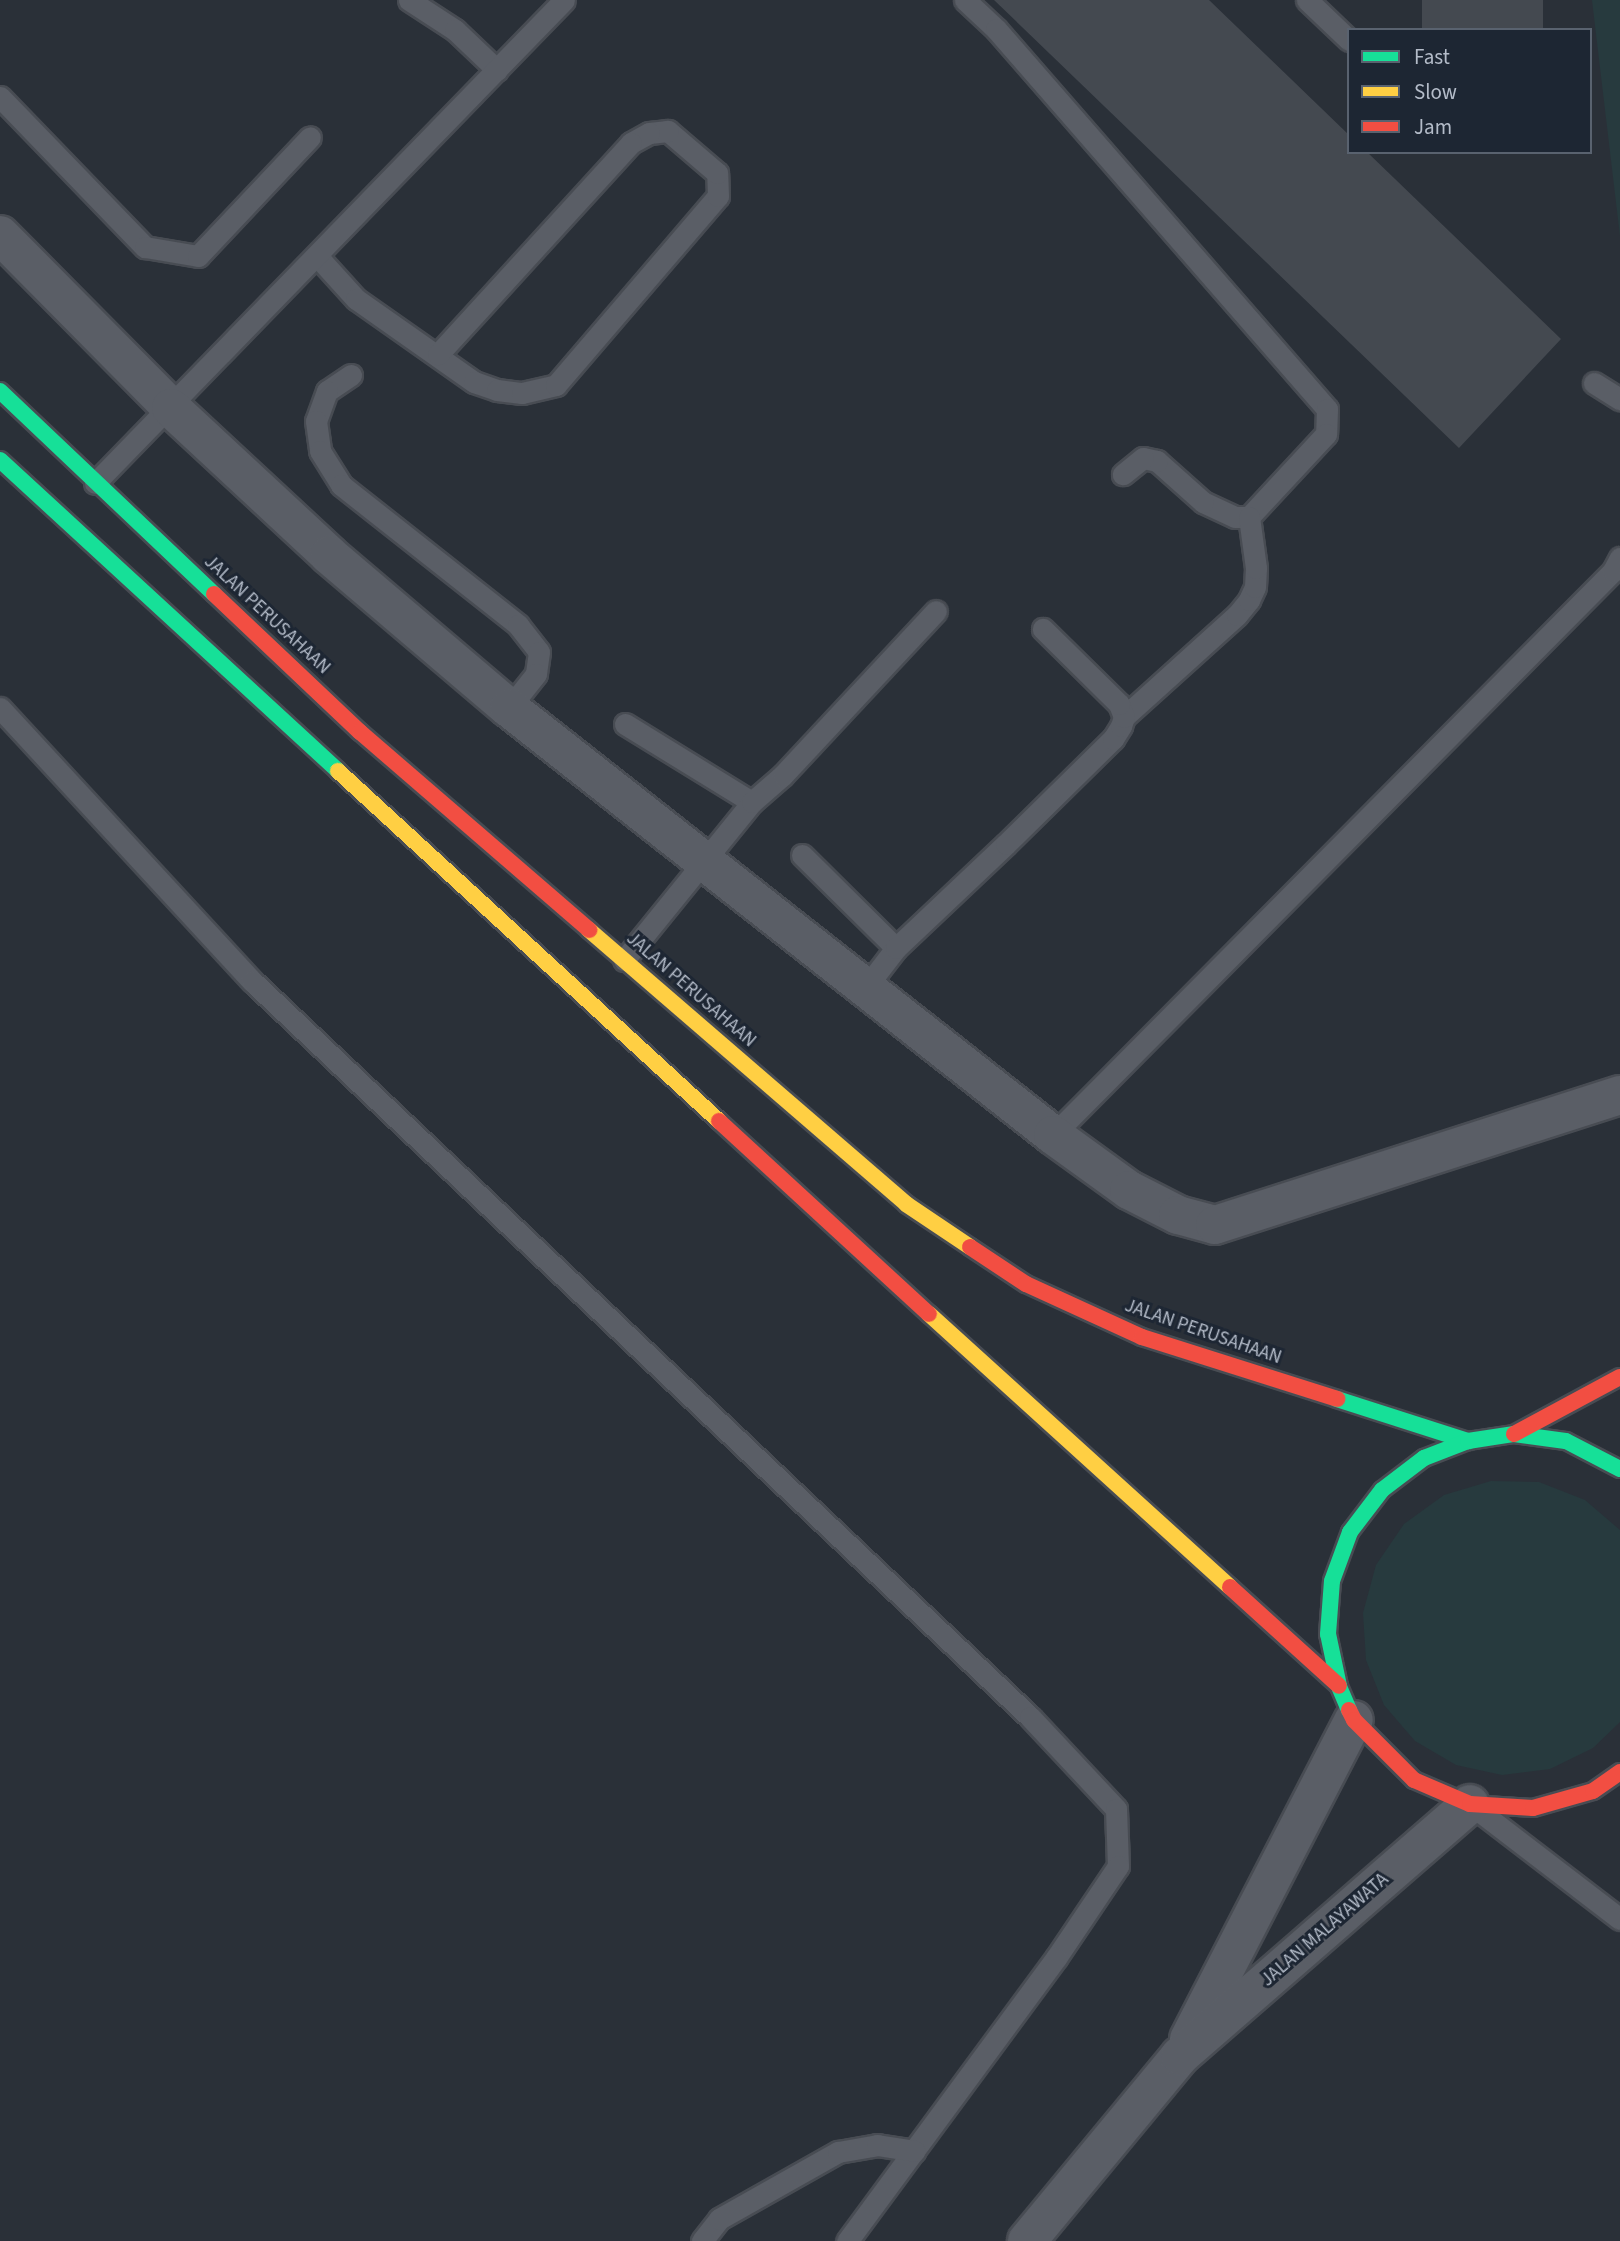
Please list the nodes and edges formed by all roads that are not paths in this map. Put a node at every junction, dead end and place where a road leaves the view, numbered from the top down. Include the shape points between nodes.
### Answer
1 (410, 0) edge
2 (565, 0) edge
3 (965, 0) edge
4 (1307, 0) edge
5 (1347, 38) edge
6 (497, 70) junction
7 (0, 97) edge
8 (310, 137) dead end
9 (0, 235) edge
10 (317, 257) junction
11 (438, 354) junction
12 (351, 374) dead end
13 (1594, 383) dead end
14 (0, 391) edge
15 (1620, 399) edge
16 (171, 408) junction
17 (0, 460) edge
18 (1123, 474) dead end
19 (95, 483) junction
20 (1249, 517) junction
21 (1620, 558) edge
22 (936, 611) dead end
23 (1042, 629) dead end
24 (0, 708) edge
25 (509, 708) junction
26 (1124, 717) junction
27 (625, 724) dead end
28 (752, 802) junction
29 (802, 856) dead end
30 (705, 859) junction
31 (895, 948) junction
32 (624, 960) junction
33 (866, 987) junction
34 (1620, 1095) edge
35 (1053, 1135) junction
36 (1620, 1377) edge
37 (1514, 1434) junction
38 (1468, 1441) junction
39 (1620, 1469) edge
40 (1339, 1686) junction
41 (1354, 1720) junction
42 (1620, 1772) edge
43 (1470, 1804) junction
44 (1620, 1919) edge
45 (1180, 2056) junction
46 (915, 2151) junction
47 (702, 2241) edge
48 (847, 2241) edge
49 (1027, 2241) edge

1 - 6 lane via 455,30
2 - 6 lane
3 - 20 lane via 996,29 1327,409 1326,434
4 - 5 lane
6 - 10 lane
7 - 8 lane via 145,247 198,256
9 - 16 street
10 - 11 lane via 356,299
10 - 16 lane
11 - 11 lane via 474,382 497,390 522,393 556,385 718,196 717,173 668,131 649,133 631,143
12 - 25 lane via 327,391 316,421 320,451 341,485 518,625 539,652 536,674
13 - 15 lane
14 - 19 main road, JALAN PERUSAHAAN
16 - 19 lane
16 - 25 street via 329,555
17 - 40 main road
18 - 20 lane via 1143,458 1157,461 1203,502 1235,517
19 - 32 main road, JALAN PERUSAHAAN via 360,732
20 - 26 lane via 1256,568 1249,600
21 - 35 lane via 1613,571
22 - 28 lane via 783,775
23 - 26 lane via 1106,689
24 - 46 lane via 252,981 1030,1717 1116,1810 1118,1866
25 - 30 street
26 - 31 lane via 1113,738
27 - 28 lane
28 - 30 lane
29 - 31 lane
30 - 32 lane
30 - 33 street
31 - 33 lane
32 - 38 main road, JALAN PERUSAHAAN via 906,1204 1026,1284 1142,1337
33 - 35 street
34 - 35 street via 1215,1225 1178,1215 1129,1190
36 - 37 main road
37 - 38 main road
37 - 39 main road via 1566,1441
38 - 40 main road via 1424,1458 1382,1490 1350,1532 1332,1581 1328,1634
40 - 41 main road
41 - 43 main road via 1414,1780
41 - 45 street, JALAN MALAYAWATA
42 - 43 main road via 1593,1791 1533,1808
43 - 44 lane
43 - 45 street, JALAN MALAYAWATA
45 - 49 street, JALAN MALAYAWATA
46 - 47 lane via 877,2145 838,2152 719,2220
46 - 48 lane

